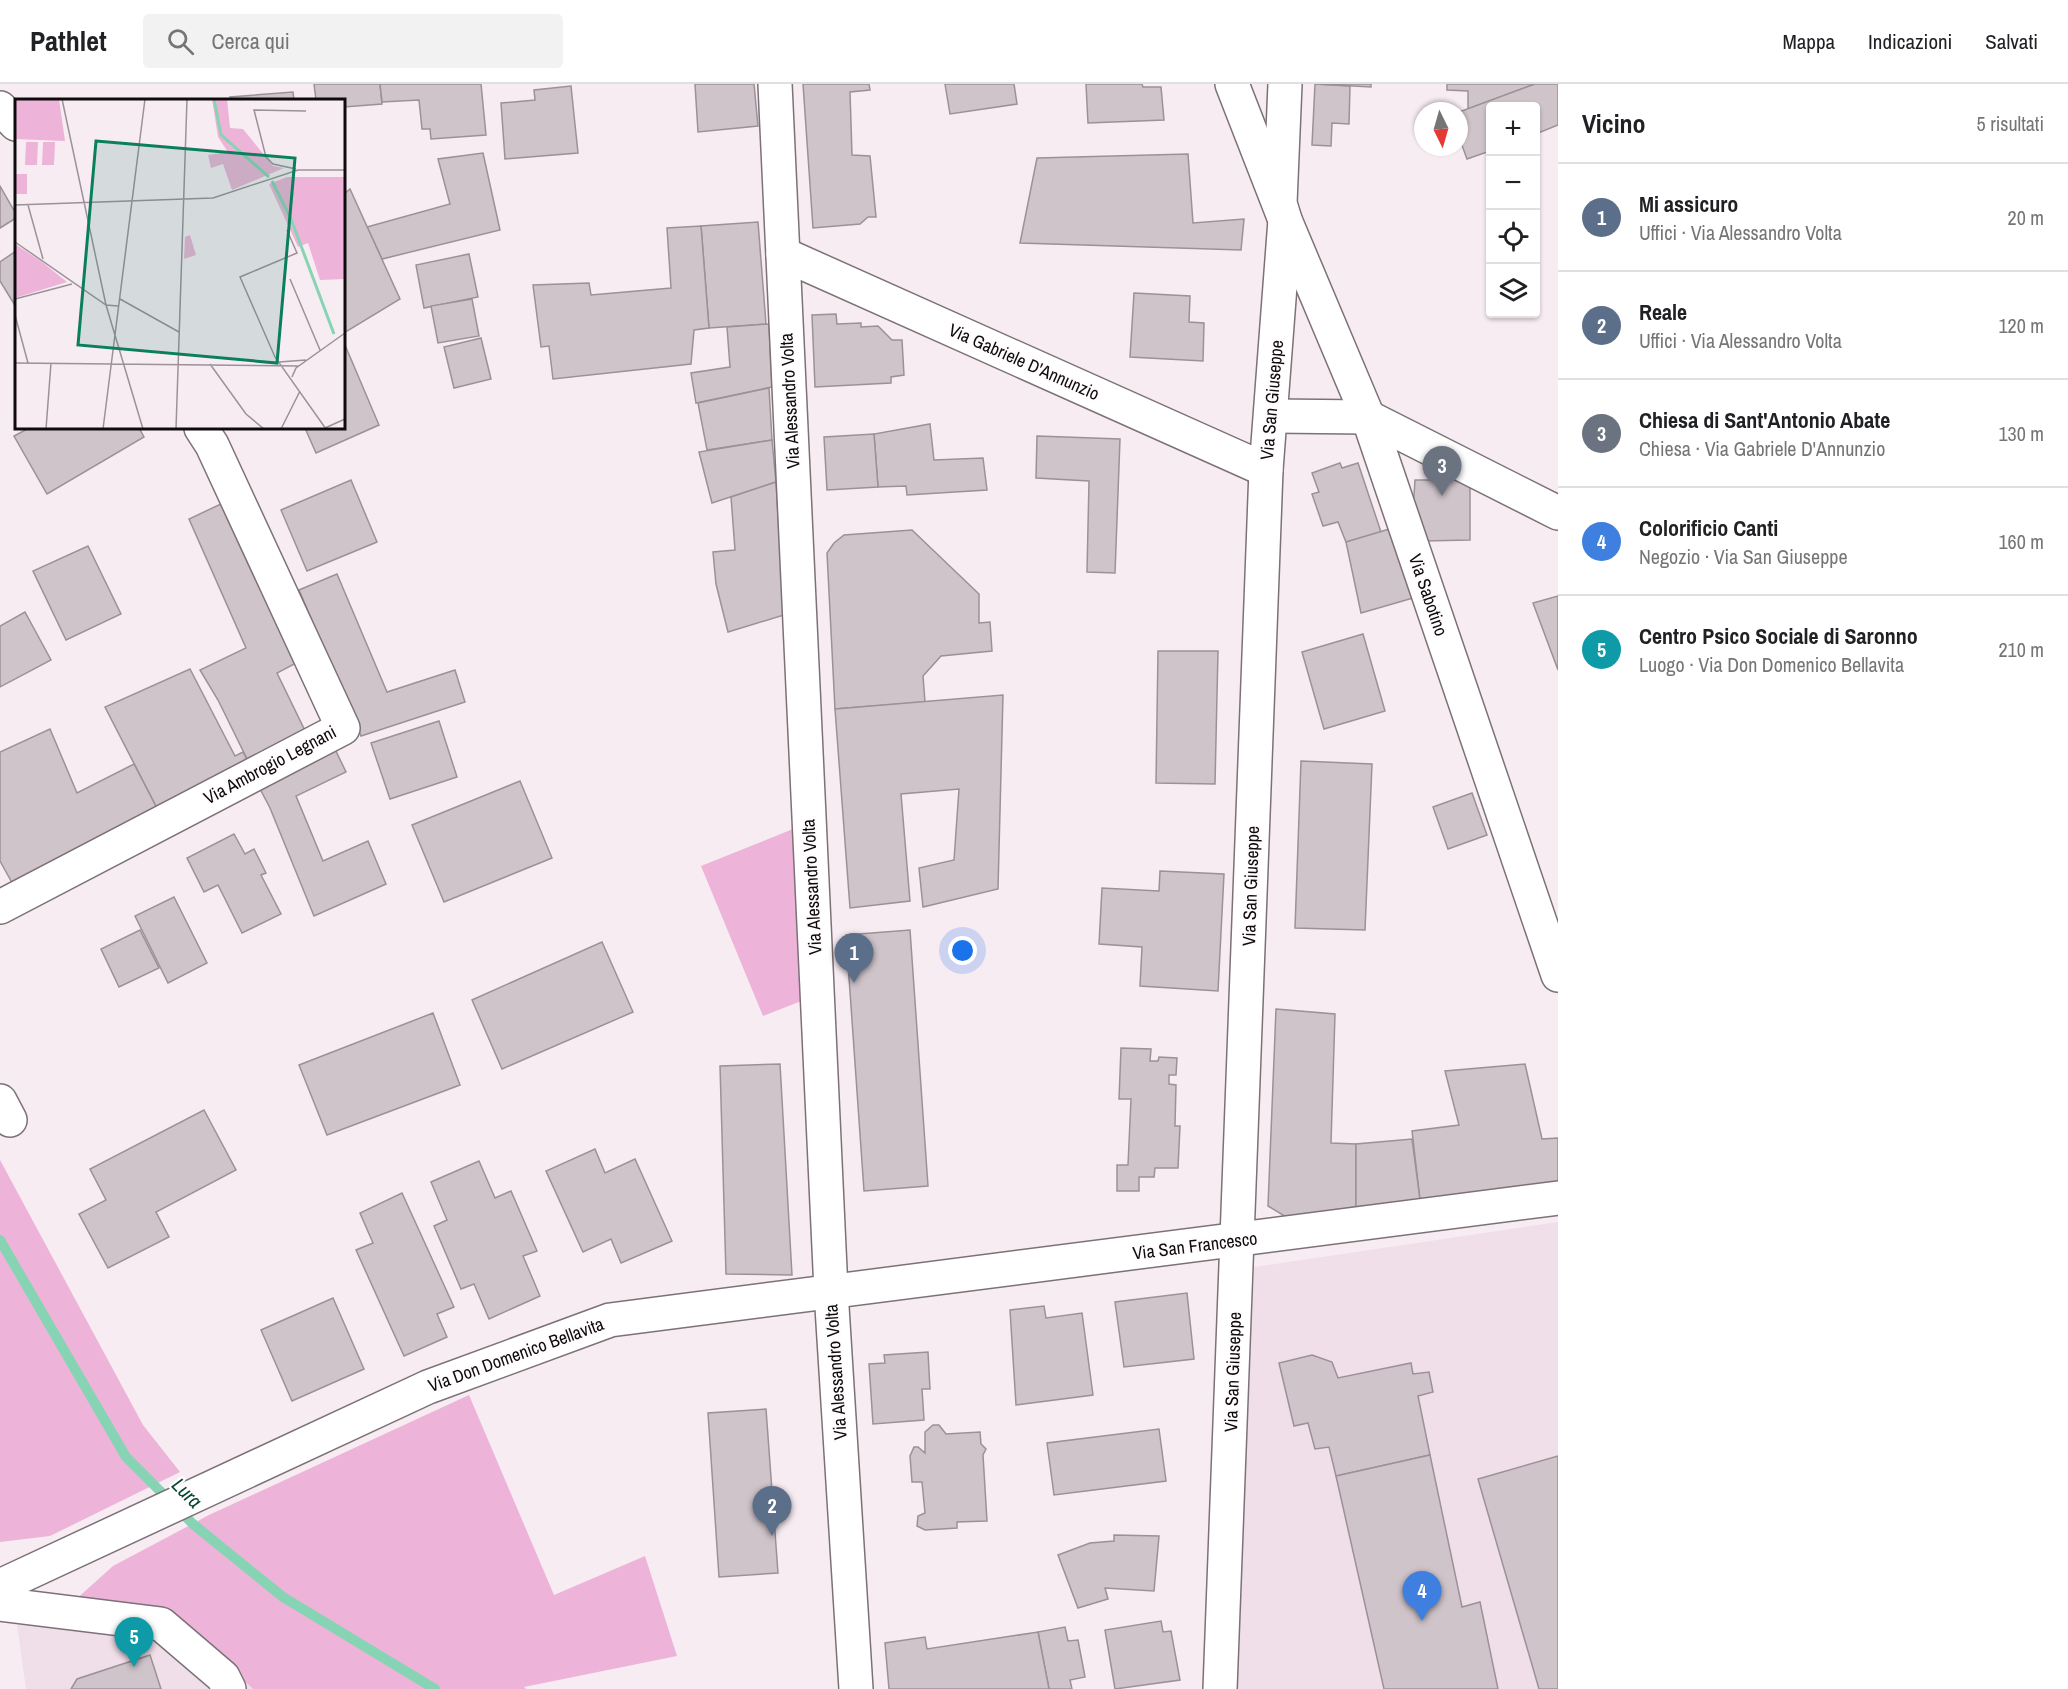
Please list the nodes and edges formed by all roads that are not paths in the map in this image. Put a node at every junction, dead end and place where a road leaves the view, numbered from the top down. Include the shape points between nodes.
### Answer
1 (775, 84) edge
2 (1232, 84) edge
3 (1285, 84) edge
4 (0, 108) edge
5 (15, 123) edge
6 (1285, 220) junction
7 (783, 254) junction
8 (1272, 416) junction
9 (1368, 417) junction
10 (202, 429) edge
11 (1266, 470) junction
12 (1558, 513) edge
13 (0, 907) edge
14 (1558, 975) edge
15 (1558, 1198) edge
16 (1238, 1241) junction
17 (831, 1291) junction
18 (0, 1586) edge
19 (0, 1604) edge
20 (229, 1689) edge
21 (856, 1689) edge
22 (1220, 1689) edge

1 - 7 street, Via Alessandro Volta
2 - 6 street
3 - 6 street, Via San Giuseppe via 1280,203
4 - 5 street
6 - 8 street, Via San Giuseppe
6 - 9 street, Via Sabotino
7 - 11 street, Via Gabriele D'Annunzio
7 - 17 street, Via Alessandro Volta
8 - 9 street
8 - 11 street, Via San Giuseppe
9 - 12 street
9 - 14 street, Via Sabotino
10 - 13 street, Via Ambrogio Legnani via 343,728
11 - 16 street, Via San Giuseppe
15 - 16 street, Via San Francesco
16 - 17 street, Via San Francesco
16 - 22 street, Via San Giuseppe
17 - 18 street, Via Don Domenico Bellavita via 610,1320 428,1387
17 - 21 street, Via Alessandro Volta
19 - 20 street via 161,1624 223,1677

